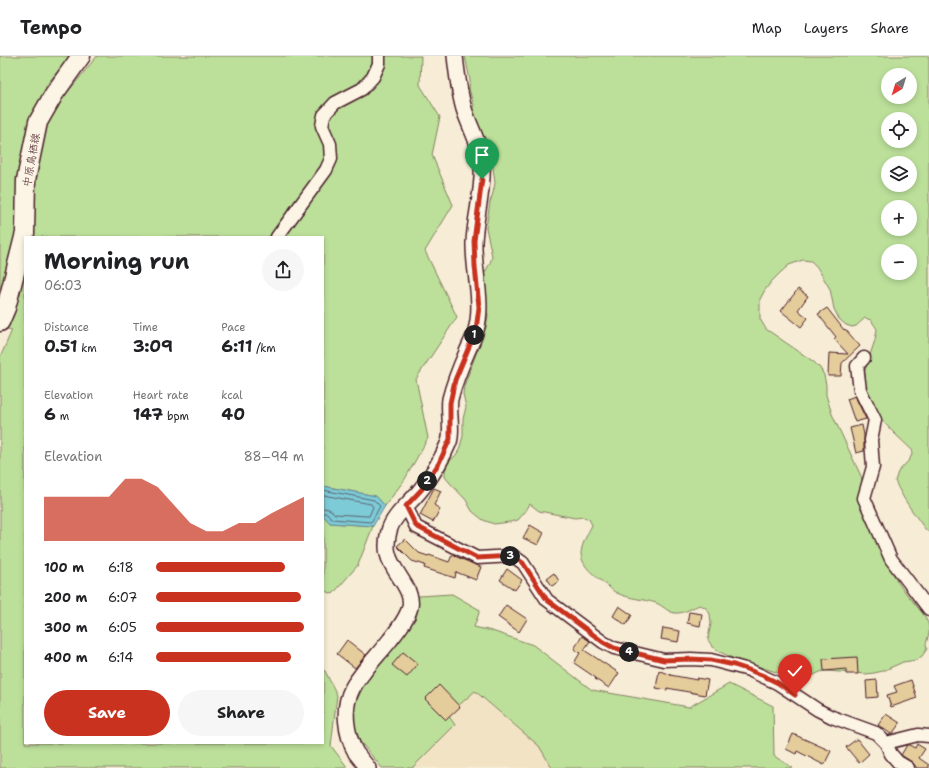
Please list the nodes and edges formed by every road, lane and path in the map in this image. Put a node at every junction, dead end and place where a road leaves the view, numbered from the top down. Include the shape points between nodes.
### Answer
1 (81, 56) edge
2 (379, 56) edge
3 (455, 56) edge
4 (24, 236) edge
5 (278, 236) edge
6 (24, 237) edge
7 (0, 322) edge
8 (864, 358) dead end
9 (406, 506) junction
10 (929, 609) edge
11 (929, 736) edge
12 (886, 744) junction
13 (368, 768) edge
14 (908, 768) edge

1 - 4 main road, 中原鳥栖線 via 38,122 26,180
2 - 5 street via 379,64 373,77 362,89 335,103 324,114 322,126 330,144 331,159 326,170
3 - 9 street via 464,109 480,150 482,165 474,241 479,307 476,330 455,380 450,403 450,439 439,463 422,489
6 - 7 main road, 中原鳥栖線
8 - 10 street via 857,366 860,390 875,420 871,440 872,467 864,498 891,559
9 - 12 street via 416,526 477,558 513,556 523,563 547,600 614,648 664,660 711,660 749,670 778,683 832,717 876,733
9 - 13 street via 389,529 387,541 388,554 407,590 410,608 393,636 351,690 346,716 351,742
11 - 12 street via 918,735
12 - 14 street via 898,762

